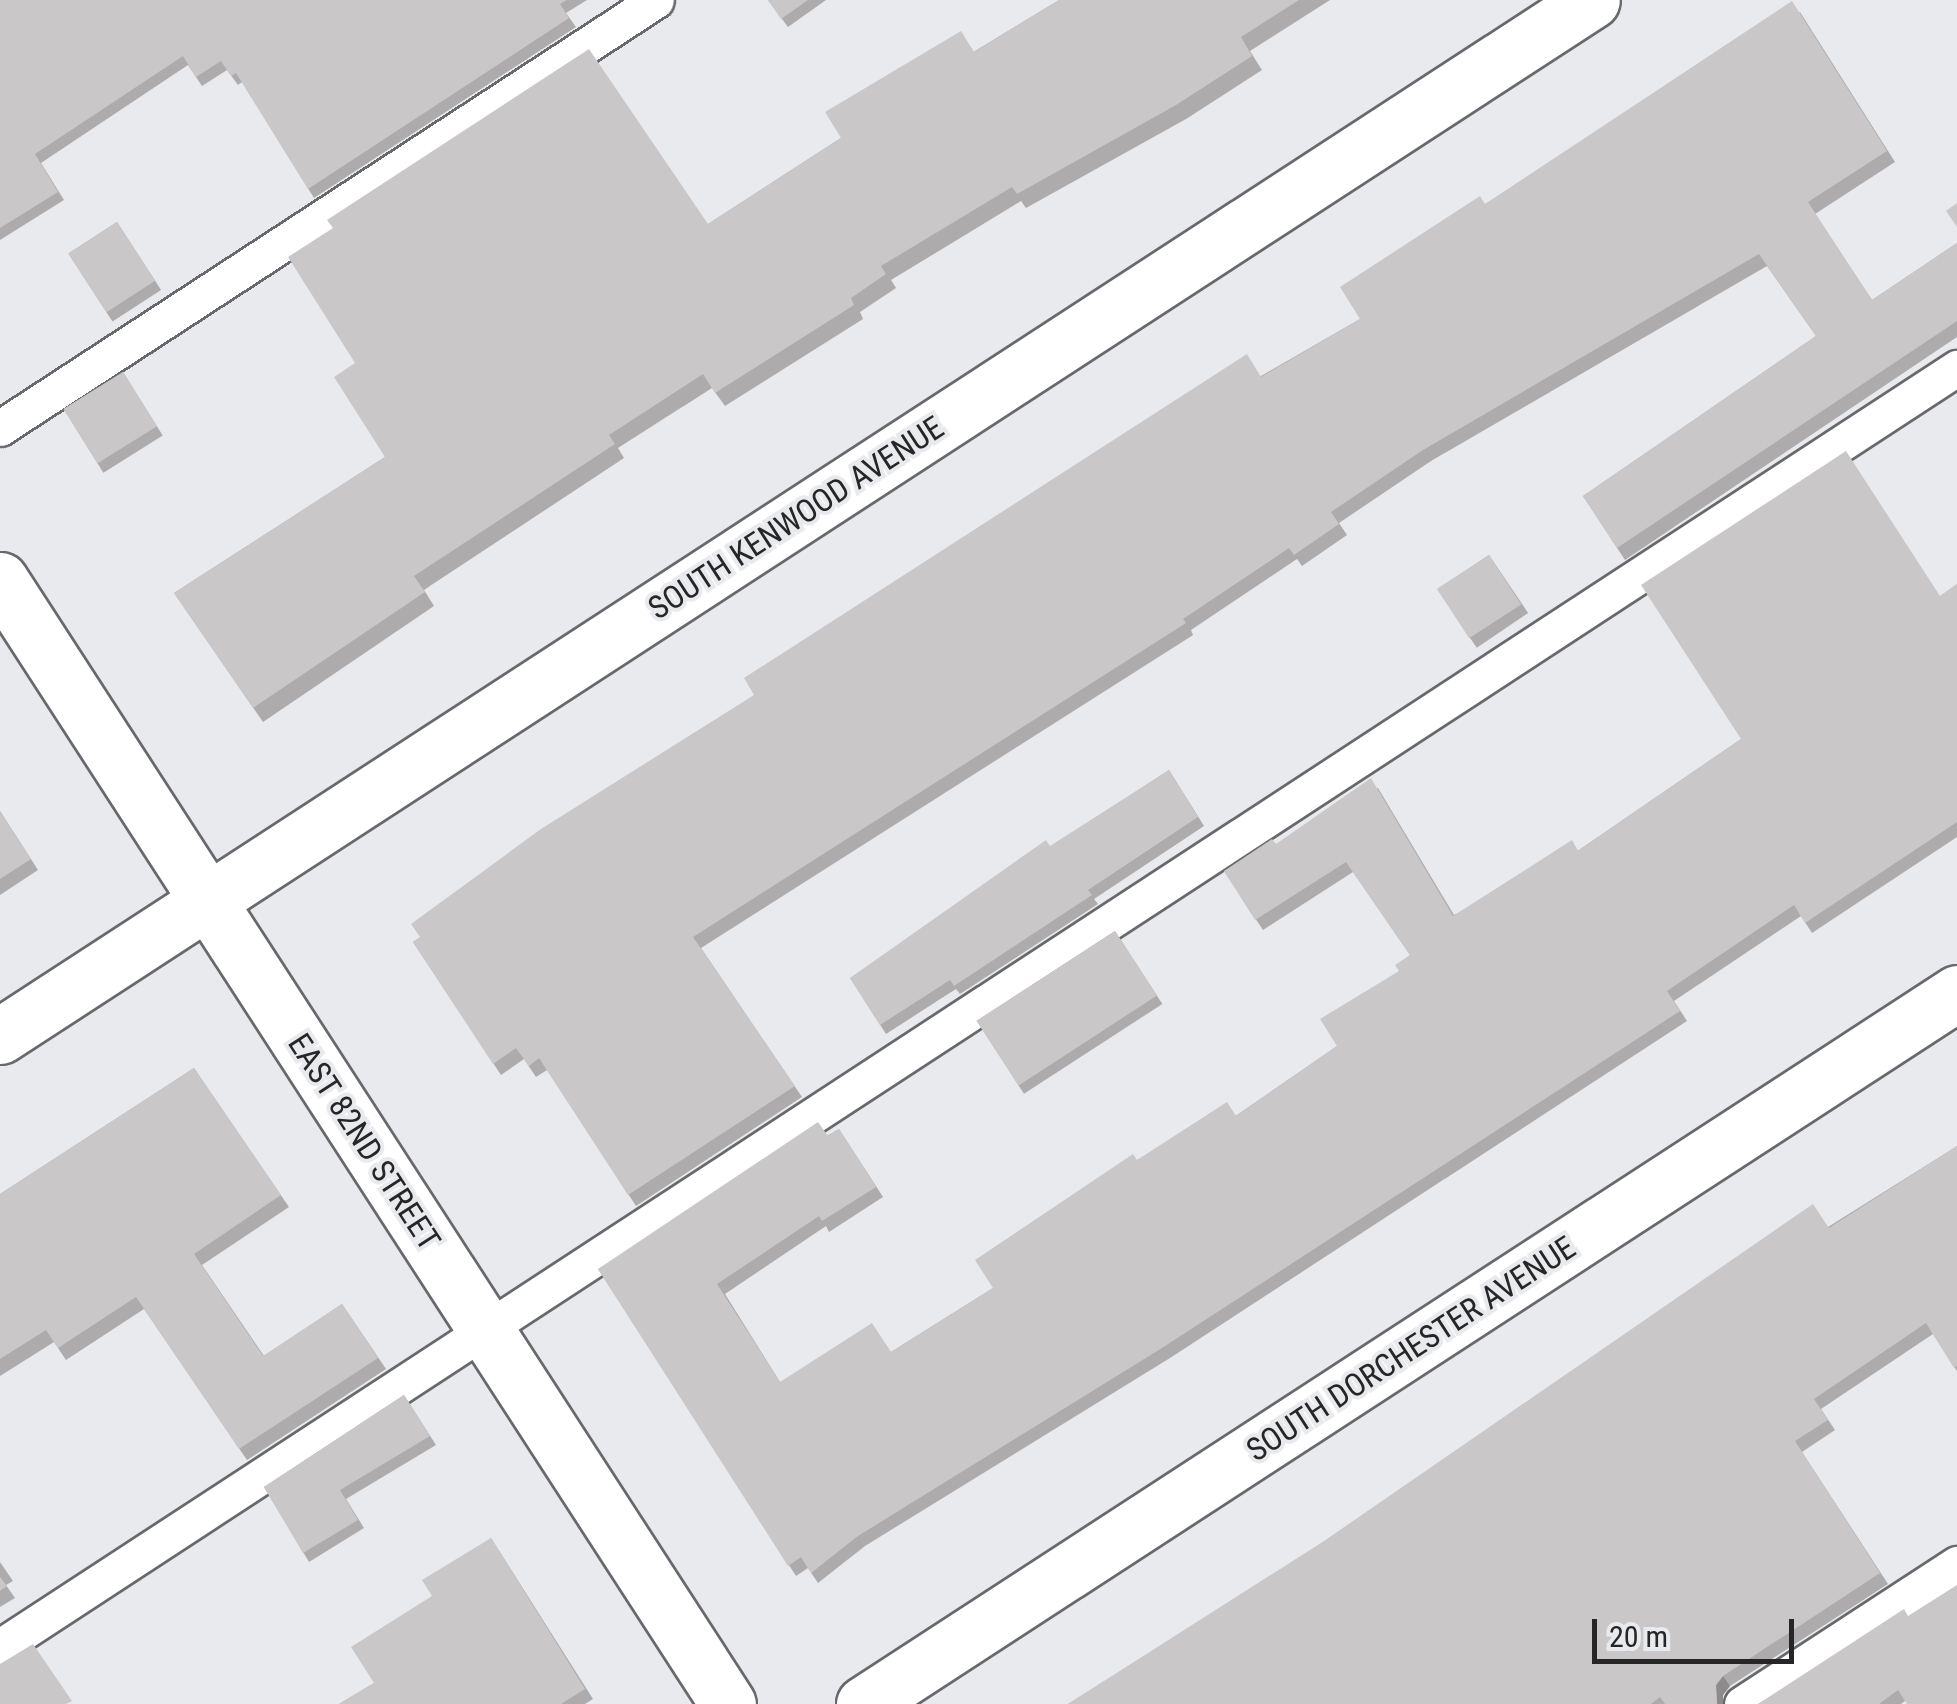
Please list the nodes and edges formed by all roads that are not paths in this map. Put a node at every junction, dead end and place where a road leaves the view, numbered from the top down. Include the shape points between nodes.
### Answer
1 (656, 0) edge
2 (1592, 0) edge
3 (1957, 368) edge
4 (0, 428) edge
5 (0, 580) edge
6 (209, 901) junction
7 (1957, 993) edge
8 (0, 1036) edge
9 (486, 1329) junction
10 (1957, 1564) edge
11 (0, 1647) edge
12 (728, 1704) edge
13 (864, 1704) edge
14 (1742, 1704) edge

1 - 4 lane
2 - 6 street, SOUTH KENWOOD AVENUE
3 - 9 lane
5 - 6 street, EAST 82ND STREET
6 - 8 street, SOUTH KENWOOD AVENUE
6 - 9 street, EAST 82ND STREET
7 - 13 street, SOUTH DORCHESTER AVENUE
9 - 11 lane
9 - 12 street, EAST 82ND STREET
10 - 14 lane

